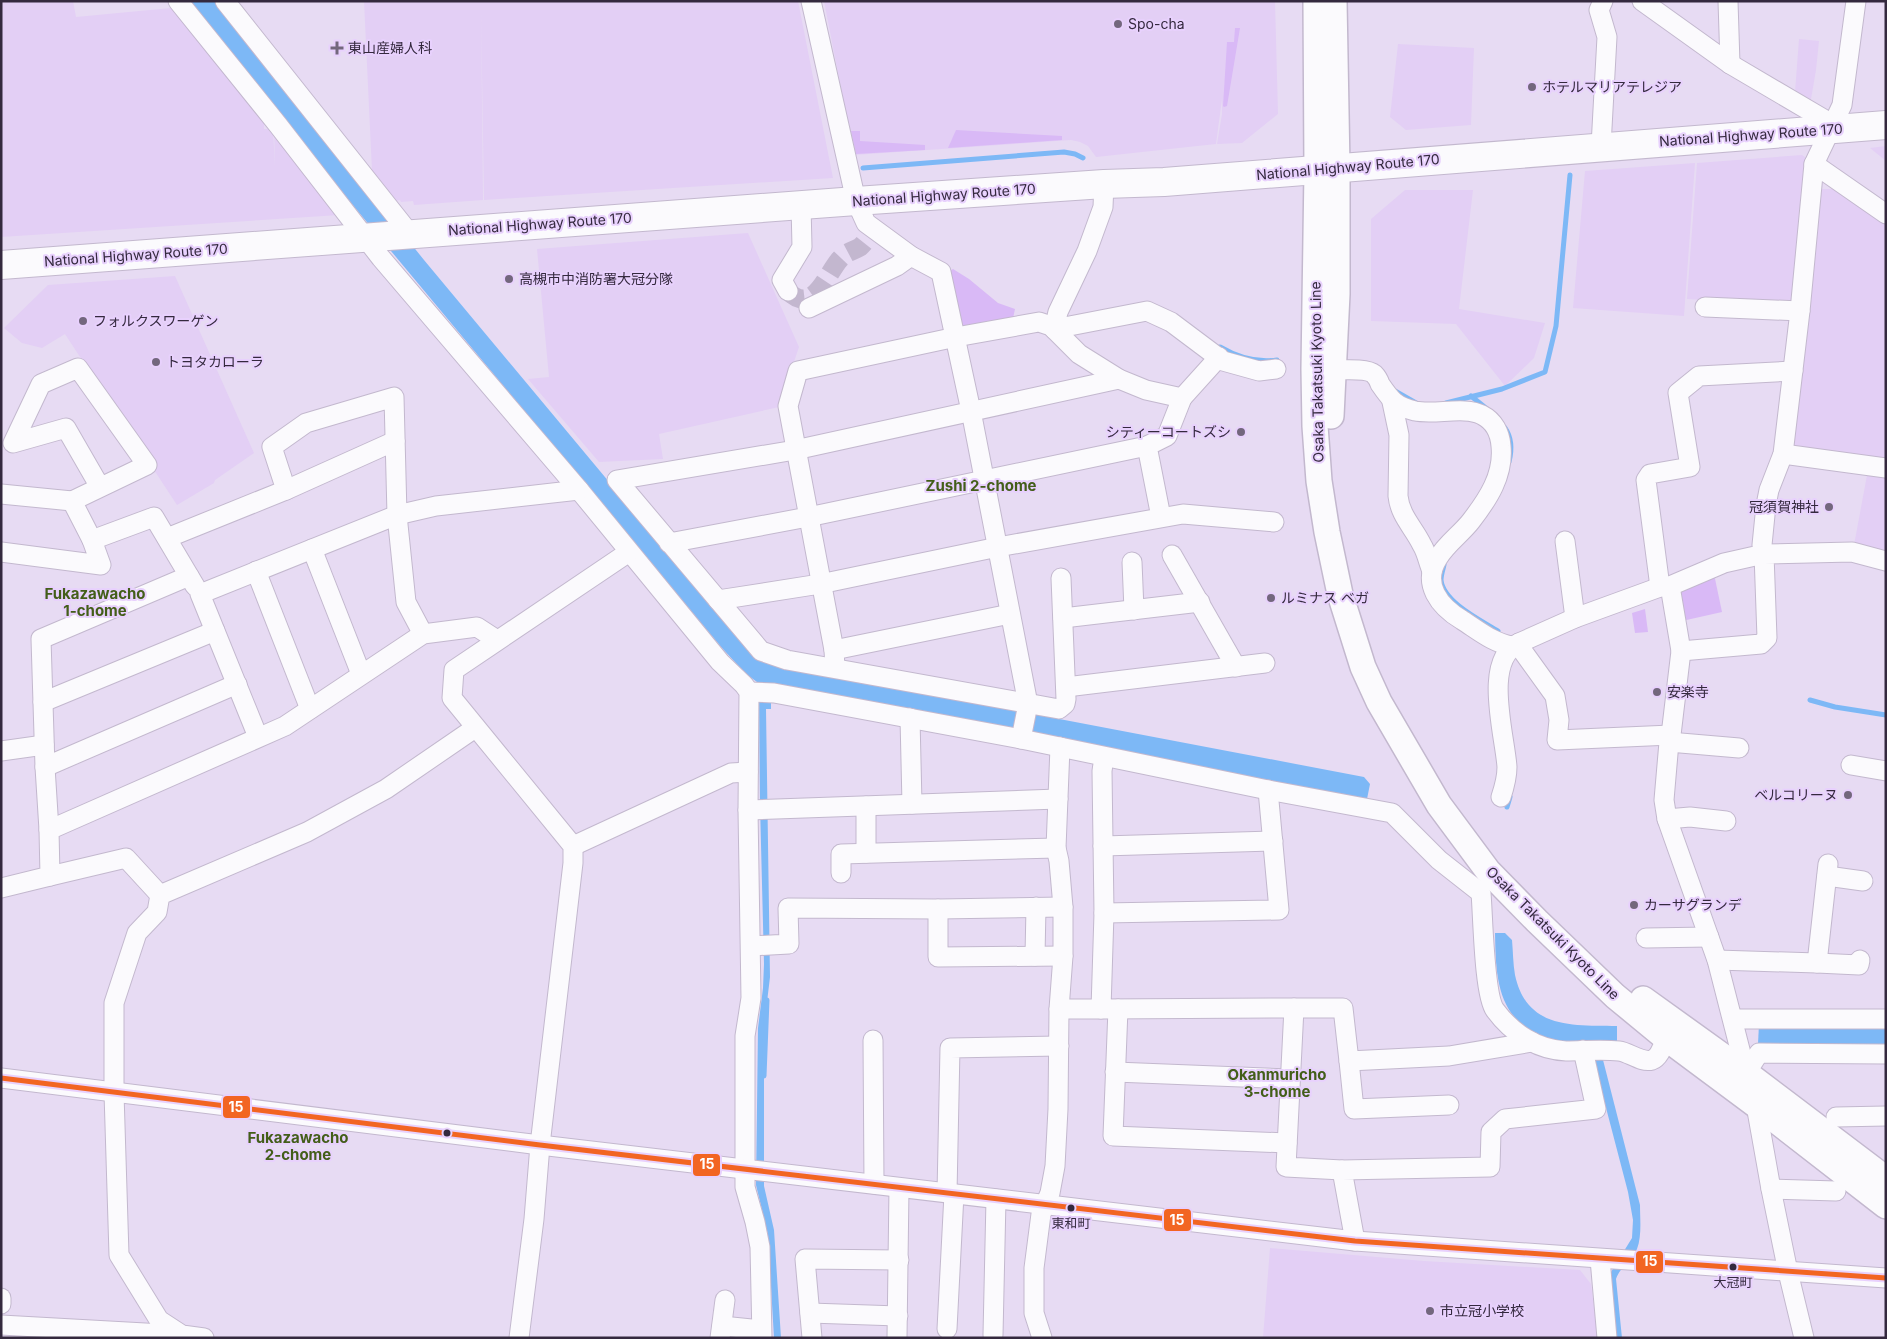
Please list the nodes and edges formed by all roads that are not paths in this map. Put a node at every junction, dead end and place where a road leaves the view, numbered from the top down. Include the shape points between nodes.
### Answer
1 (178, 1) edge
2 (225, 1) edge
3 (811, 1) edge
4 (1316, 1) edge
5 (1334, 1) edge
6 (1603, 1) edge
7 (1642, 1) edge
8 (1728, 1) edge
9 (1856, 1) edge
10 (1664, 10) edge
11 (1730, 64) junction
12 (1886, 125) edge
13 (1831, 127) junction
14 (1601, 146) junction
15 (1814, 164) junction
16 (1327, 169) junction
17 (1104, 184) junction
18 (856, 201) junction
19 (800, 205) junction
20 (1886, 214) edge
21 (410, 234) junction
22 (366, 237) junction
23 (911, 256) junction
24 (1, 265) edge
25 (788, 291) dead end
26 (1705, 307) dead end
27 (808, 308) dead end
28 (1800, 311) junction
29 (1054, 329) junction
30 (956, 336) junction
31 (1219, 357) junction
32 (1276, 369) dead end
33 (1333, 370) junction
34 (1793, 371) junction
35 (1119, 379) junction
36 (1182, 398) junction
37 (1392, 402) junction
38 (971, 411) junction
39 (395, 441) junction
40 (1147, 446) junction
41 (795, 450) junction
42 (1783, 454) junction
43 (1886, 468) edge
44 (985, 479) junction
45 (100, 488) junction
46 (286, 490) junction
47 (579, 490) junction
48 (1, 494) edge
49 (72, 501) junction
50 (397, 515) junction
51 (808, 517) junction
52 (1161, 517) junction
53 (1274, 522) dead end
54 (167, 538) junction
55 (92, 540) junction
56 (1566, 541) dead end
57 (669, 543) junction
58 (998, 547) junction
59 (312, 549) junction
60 (1, 552) edge
61 (629, 552) junction
62 (1172, 554) dead end
63 (1764, 554) junction
64 (1886, 561) edge
65 (1132, 562) dead end
66 (256, 571) junction
67 (1432, 571) junction
68 (189, 576) junction
69 (1061, 578) dead end
70 (820, 584) junction
71 (1665, 587) junction
72 (200, 594) junction
73 (718, 600) junction
74 (1200, 602) junction
75 (1134, 610) junction
76 (1010, 614) junction
77 (1063, 618) junction
78 (1575, 618) junction
79 (215, 631) junction
80 (423, 634) junction
81 (497, 640) junction
82 (1515, 644) junction
83 (1681, 651) junction
84 (834, 659) junction
85 (1265, 663) dead end
86 (1236, 667) junction
87 (361, 674) junction
88 (236, 684) junction
89 (1066, 687) junction
90 (760, 692) junction
91 (43, 702) junction
92 (1028, 707) junction
93 (310, 709) junction
94 (910, 718) junction
95 (475, 728) junction
96 (258, 737) junction
97 (1022, 737) junction
98 (1670, 739) junction
99 (44, 745) junction
100 (1060, 747) junction
101 (1739, 748) dead end
102 (1, 751) edge
103 (1104, 757) junction
104 (1851, 765) dead end
105 (44, 767) junction
106 (1886, 771) edge
107 (748, 772) junction
108 (1268, 790) junction
109 (1501, 797) dead end
110 (1058, 799) junction
111 (912, 804) junction
112 (866, 806) junction
113 (758, 809) junction
114 (1667, 819) junction
115 (1726, 822) dead end
116 (49, 830) junction
117 (1273, 841) junction
118 (573, 846) junction
119 (1103, 846) junction
120 (1056, 848) junction
121 (866, 853) junction
122 (841, 873) dead end
123 (50, 876) junction
124 (1862, 881) dead end
125 (1, 888) edge
126 (160, 895) junction
127 (1036, 907) junction
128 (1063, 907) junction
129 (938, 909) junction
130 (1104, 914) junction
131 (1709, 937) junction
132 (1646, 938) dead end
133 (752, 946) junction
134 (1036, 956) junction
135 (1063, 956) junction
136 (1717, 960) junction
137 (1860, 960) dead end
138 (1817, 963) junction
139 (1294, 1008) junction
140 (1059, 1009) junction
141 (1110, 1009) junction
142 (1886, 1019) edge
143 (1734, 1027) junction
144 (1666, 1038) junction
145 (874, 1040) dead end
146 (1532, 1042) junction
147 (1059, 1046) junction
148 (1592, 1050) junction
149 (1886, 1054) edge
150 (1349, 1061) junction
151 (1116, 1072) junction
152 (1746, 1074) junction
153 (1, 1078) edge
154 (1290, 1079) junction
155 (114, 1093) junction
156 (1756, 1105) junction
157 (1449, 1106) dead end
158 (1886, 1116) edge
159 (1836, 1117) dead end
160 (1287, 1143) junction
161 (540, 1145) junction
162 (748, 1170) junction
163 (1342, 1170) junction
164 (1886, 1179) edge
165 (874, 1184) junction
166 (899, 1188) junction
167 (1771, 1189) junction
168 (1836, 1191) dead end
169 (951, 1194) junction
170 (996, 1199) junction
171 (1044, 1204) junction
172 (1886, 1206) edge
173 (1354, 1241) junction
174 (899, 1260) junction
175 (1614, 1260) junction
176 (1788, 1272) junction
177 (1886, 1278) edge
178 (1, 1298) edge
179 (725, 1300) dead end
180 (1, 1304) edge
181 (810, 1313) junction
182 (898, 1316) junction
183 (1, 1325) edge
184 (947, 1330) dead end
185 (721, 1332) edge
186 (762, 1334) edge
187 (182, 1335) junction
188 (993, 1335) dead end
189 (204, 1338) edge
190 (519, 1338) edge
191 (812, 1338) edge
192 (897, 1338) edge
193 (1042, 1338) edge
194 (1607, 1338) edge
195 (1804, 1338) edge

1 - 22 street
2 - 21 street
3 - 18 street
4 - 16 main road, Osaka Takatsuki Kyoto Line
5 - 16 main road, Osaka Takatsuki Kyoto Line
6 - 14 street via 1599,10 1607,37
7 - 10 street
8 - 11 street
9 - 13 street via 1842,105
10 - 11 street
11 - 13 street
12 - 13 highway, National Highway Route 170
13 - 14 highway, National Highway Route 170
13 - 15 street
14 - 16 highway, National Highway Route 170
15 - 20 street
15 - 28 street
16 - 17 highway, National Highway Route 170
16 - 33 main road, Osaka Takatsuki Kyoto Line via 1337,294
16 - 144 main road, Osaka Takatsuki Kyoto Line via 1314,369 1319,481 1340,594 1364,667 1378,702 1435,798 1488,871 1615,996
17 - 18 highway, National Highway Route 170
17 - 29 street via 1103,207 1087,251 1058,312
18 - 19 highway, National Highway Route 170
18 - 23 street via 866,222
19 - 21 highway, National Highway Route 170
19 - 25 street via 802,246 782,280
21 - 22 highway, National Highway Route 170
22 - 24 highway, National Highway Route 170
22 - 47 street
23 - 27 street via 897,266
23 - 30 street via 941,272
26 - 28 street
28 - 34 street
29 - 30 street via 1039,322
29 - 31 street via 1147,311 1171,322
29 - 35 street via 1079,354
30 - 38 street
30 - 41 street via 798,371 788,406
31 - 32 street via 1258,371
31 - 36 street
33 - 37 street via 1374,374
33 - 152 main road, Osaka Takatsuki Kyoto Line via 1333,459 1346,552 1374,648 1405,721 1428,763 1494,858 1545,912 1629,989
34 - 42 street
34 - 71 street via 1699,376 1678,393 1690,467 1650,474 1646,480
35 - 36 street via 1146,390
35 - 38 street
36 - 40 street via 1167,436
37 - 67 street via 1399,435 1400,505 1422,544
37 - 67 street via 1431,413 1475,412 1494,425 1501,440 1500,468 1493,488 1470,523 1437,558
38 - 41 street
38 - 44 street
39 - 46 street
39 - 46 street via 394,396 306,423 272,447
39 - 50 street
40 - 44 street
40 - 52 street
41 - 51 street
41 - 57 street via 617,480
42 - 43 street
42 - 63 street via 1766,505
44 - 51 street
44 - 58 street
45 - 45 street via 147,465 78,368 41,384 13,443 66,428
45 - 49 street
46 - 54 street
47 - 50 street via 436,506
47 - 61 street
48 - 49 street
49 - 55 street
50 - 59 street
50 - 80 street via 406,602
51 - 57 street
51 - 70 street
52 - 53 street via 1183,514
52 - 58 street
54 - 55 street via 154,517
54 - 68 street
55 - 60 street via 101,565
56 - 78 street
57 - 73 street
58 - 70 street
58 - 76 street
59 - 66 street
59 - 87 street
61 - 81 street
61 - 90 street via 720,662 744,685
62 - 74 street
63 - 64 street via 1852,552
63 - 71 street via 1724,563
63 - 83 street via 1766,641
65 - 75 street
66 - 72 street
66 - 93 street
67 - 82 street via 1433,591 1444,607 1500,644
68 - 72 street
68 - 91 street via 41,639
69 - 77 street
70 - 73 street
70 - 84 street
71 - 78 street
71 - 83 street
72 - 79 street
73 - 84 street via 761,651 787,660
74 - 75 street
74 - 86 street
75 - 77 street
76 - 84 street
76 - 92 street
77 - 89 street
78 - 82 street
79 - 88 street
79 - 91 street
80 - 81 street via 477,627
80 - 87 street
81 - 95 street via 454,670 452,698
82 - 98 street via 1555,696 1559,720 1557,740
82 - 109 street via 1505,655 1498,681 1498,706 1507,767
83 - 98 street
84 - 92 street
85 - 86 street
86 - 89 street
87 - 93 street
88 - 96 street
88 - 105 street
89 - 92 street via 1062,707
90 - 94 street
90 - 107 street
91 - 99 street
92 - 97 street
93 - 96 street via 285,726
94 - 97 street
94 - 111 street
95 - 118 street
95 - 126 street via 386,789 307,832
96 - 116 street
97 - 100 street
98 - 101 street
98 - 114 street via 1664,800
99 - 102 street
99 - 105 street
100 - 103 street
100 - 110 street
103 - 108 street
103 - 119 street
104 - 106 street
105 - 116 street
107 - 113 street
107 - 118 street via 731,774
108 - 117 street
108 - 146 street via 1392,813 1439,860 1481,893 1489,988 1494,1009
110 - 111 street
110 - 120 street
111 - 112 street
112 - 113 street
112 - 121 street
113 - 133 street
114 - 115 street via 1690,817
114 - 131 street
116 - 123 street
117 - 119 street
117 - 130 street via 1279,910
118 - 161 street
119 - 130 street
120 - 121 street
120 - 128 street
121 - 122 street via 841,854
123 - 125 street
123 - 126 street via 126,858
124 - 138 street via 1828,870
126 - 155 street via 157,912 137,933 114,1003
127 - 128 street
127 - 129 street
127 - 134 street
128 - 135 street
129 - 133 street via 788,908 789,944
129 - 134 street via 938,957
130 - 141 street
131 - 132 street
131 - 136 street
133 - 162 street via 751,998 745,1036
134 - 135 street
135 - 140 street
136 - 138 street
136 - 143 street
137 - 138 street via 1860,965
139 - 141 street
139 - 150 street via 1344,1008
139 - 154 street
140 - 141 street
140 - 147 street
141 - 151 street
142 - 143 street
143 - 152 street
144 - 148 street via 1657,1056 1649,1060 1621,1051
144 - 156 main road, Osaka Takatsuki Kyoto Line
145 - 165 street
146 - 148 street via 1556,1050
146 - 150 street via 1449,1056
147 - 169 street via 950,1048
147 - 171 street via 1055,1166 1050,1193
148 - 163 street via 1596,1109 1505,1119 1492,1132 1490,1167
149 - 152 street via 1759,1053
150 - 157 street via 1354,1110
151 - 154 street
151 - 160 street via 1113,1136
152 - 156 street
152 - 164 main road, Osaka Takatsuki Kyoto Line
153 - 155 street
154 - 160 street
155 - 161 street
155 - 187 street via 119,1255 159,1320
156 - 167 street
156 - 172 main road, Osaka Takatsuki Kyoto Line
158 - 159 street
160 - 163 street via 1286,1167
161 - 162 street
161 - 190 street
162 - 165 street
162 - 186 street via 745,1187 760,1247
163 - 173 street
165 - 166 street
166 - 169 street
166 - 174 street
167 - 168 street
167 - 176 street
169 - 170 street
169 - 184 street
170 - 171 street
170 - 188 street
171 - 173 street
171 - 193 street via 1034,1268 1034,1313
173 - 175 street
174 - 181 street via 806,1259
174 - 182 street
175 - 176 street
175 - 194 street
176 - 177 street
176 - 195 street
178 - 180 street
179 - 185 street
181 - 182 street
181 - 191 street
182 - 192 street
183 - 187 street
185 - 186 street
187 - 189 street

